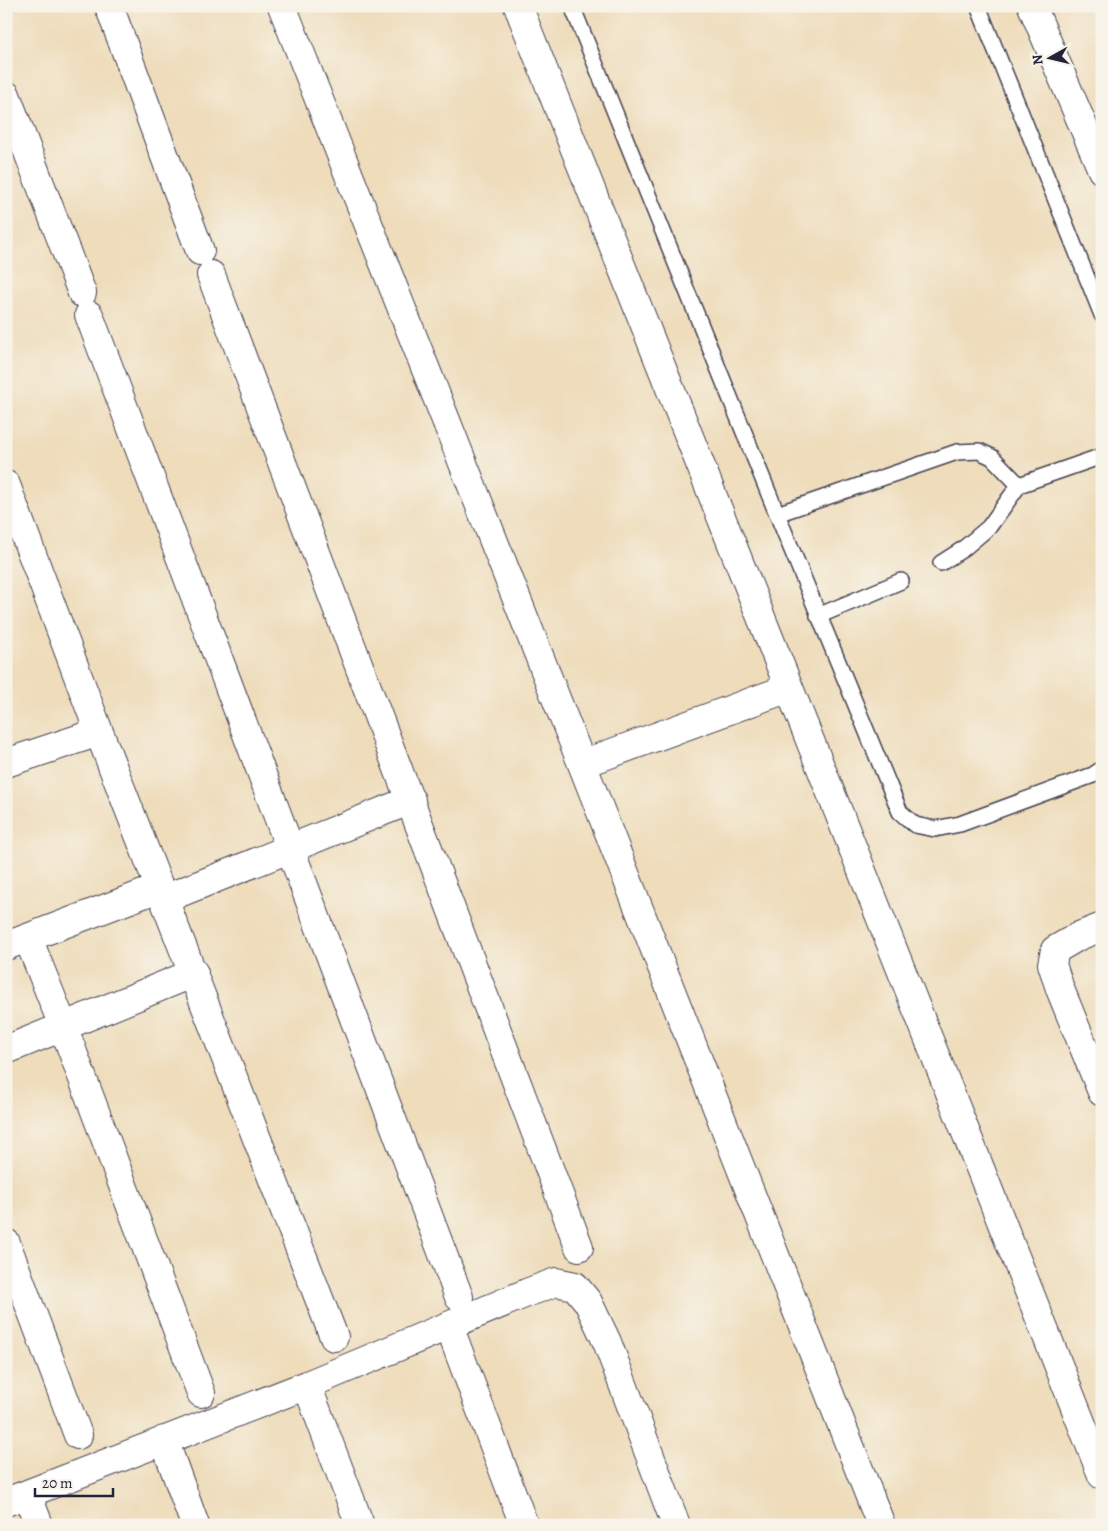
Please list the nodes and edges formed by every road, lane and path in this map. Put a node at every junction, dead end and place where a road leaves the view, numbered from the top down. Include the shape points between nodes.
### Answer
1 (109, 6) edge
2 (282, 6) edge
3 (518, 6) edge
4 (572, 6) edge
5 (978, 6) edge
6 (1032, 6) edge
7 (6, 95) edge
8 (1102, 170) edge
9 (1102, 315) edge
10 (1102, 456) edge
11 (6, 484) edge
12 (1019, 485) junction
13 (777, 514) junction
14 (941, 563) dead end
15 (902, 581) dead end
16 (818, 616) junction
17 (788, 688) junction
18 (99, 732) junction
19 (6, 764) edge
20 (582, 764) junction
21 (1102, 770) edge
22 (411, 800) junction
23 (290, 848) junction
24 (162, 893) junction
25 (1102, 927) edge
26 (17, 942) edge
27 (194, 973) junction
28 (64, 1026) junction
29 (6, 1050) edge
30 (1102, 1092) edge
31 (6, 1243) edge
32 (579, 1247) dead end
33 (459, 1297) dead end
34 (448, 1326) junction
35 (334, 1338) dead end
36 (307, 1384) junction
37 (201, 1393) dead end
38 (78, 1435) dead end
39 (164, 1440) junction
40 (1102, 1475) edge
41 (17, 1498) edge
42 (39, 1525) edge
43 (194, 1525) edge
44 (360, 1525) edge
45 (524, 1525) edge
46 (676, 1525) edge
47 (881, 1525) edge

1 - 22 street
2 - 20 street
3 - 17 street
4 - 13 lane
5 - 9 lane
6 - 8 street
7 - 23 street
10 - 12 lane
11 - 18 street
12 - 13 lane via 992,457 979,451 957,452
12 - 14 lane via 989,527
13 - 16 lane
15 - 16 lane
16 - 21 lane via 900,812 915,825 935,829 960,824
17 - 20 street
17 - 40 street
18 - 19 street
18 - 24 street
20 - 47 street
22 - 23 street
22 - 32 street
23 - 24 street
23 - 33 street
24 - 26 street
24 - 27 street
25 - 30 street via 1055,950 1052,964
26 - 28 street
27 - 28 street
27 - 35 street
28 - 29 street
28 - 37 street
31 - 38 street
34 - 36 street
34 - 45 street
34 - 46 street via 556,1282 575,1286 588,1302 607,1342
36 - 39 street
36 - 44 street
39 - 41 street
39 - 43 street
41 - 42 street

